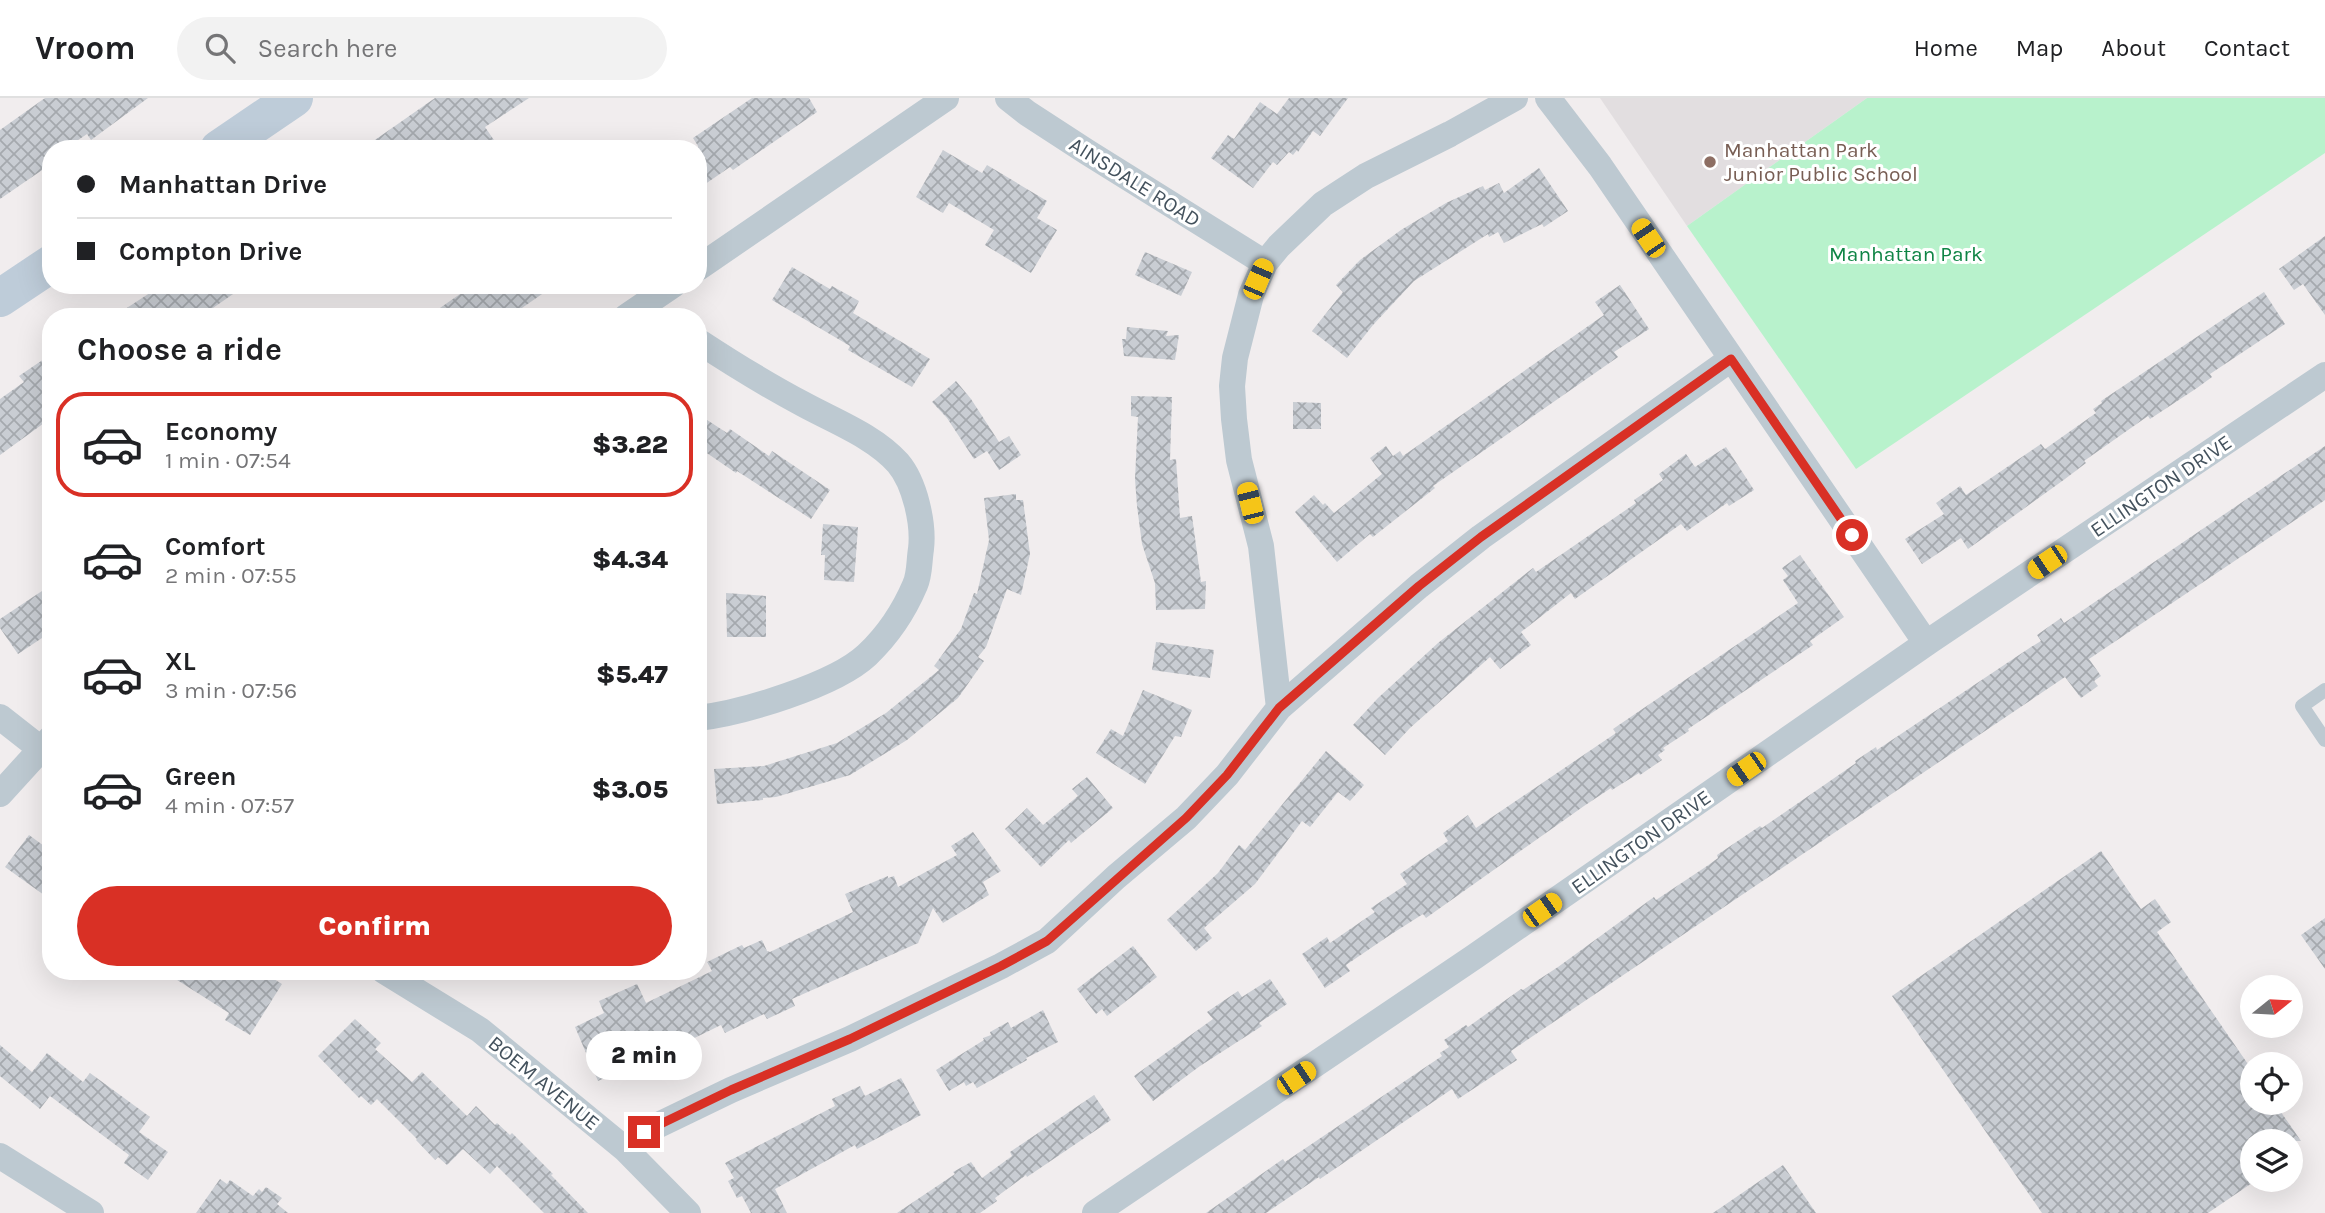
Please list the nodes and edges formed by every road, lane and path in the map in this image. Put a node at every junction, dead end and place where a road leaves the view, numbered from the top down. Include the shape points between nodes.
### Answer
1 (294, 98) edge
2 (946, 98) edge
3 (1008, 98) edge
4 (1515, 98) edge
5 (1548, 98) edge
6 (232, 140) edge
7 (707, 262) edge
8 (1265, 263) junction
9 (42, 270) edge
10 (664, 294) edge
11 (0, 298) edge
12 (649, 308) edge
13 (707, 347) edge
14 (1731, 359) junction
15 (2325, 375) edge
16 (1926, 643) junction
17 (2325, 690) edge
18 (1279, 708) junction
19 (707, 716) edge
20 (0, 717) edge
21 (2325, 740) edge
22 (42, 745) edge
23 (42, 753) edge
24 (0, 794) edge
25 (399, 980) edge
26 (625, 1149) junction
27 (0, 1156) edge
28 (91, 1213) edge
29 (688, 1213) edge
30 (1095, 1213) edge

1 - 6 main road
2 - 7 street
3 - 8 street, AINSDALE ROAD
4 - 8 street via 1366,176 1324,204
5 - 14 street via 1600,166
8 - 18 street via 1235,358 1233,408 1239,460 1261,546
9 - 11 main road
10 - 12 street
13 - 19 street via 863,437 900,464 923,536 915,585 896,621 865,657 792,693
14 - 16 street
14 - 18 street via 1481,537
15 - 16 street, ELLINGTON DRIVE
16 - 30 street, ELLINGTON DRIVE
17 - 21 lane via 2302,706
18 - 26 street via 1227,775 1186,818 1047,941 850,1039 644,1132
20 - 22 street
23 - 24 street
25 - 26 street, BOEM AVENUE via 480,1030
26 - 29 street, BOEM AVENUE
27 - 28 street

